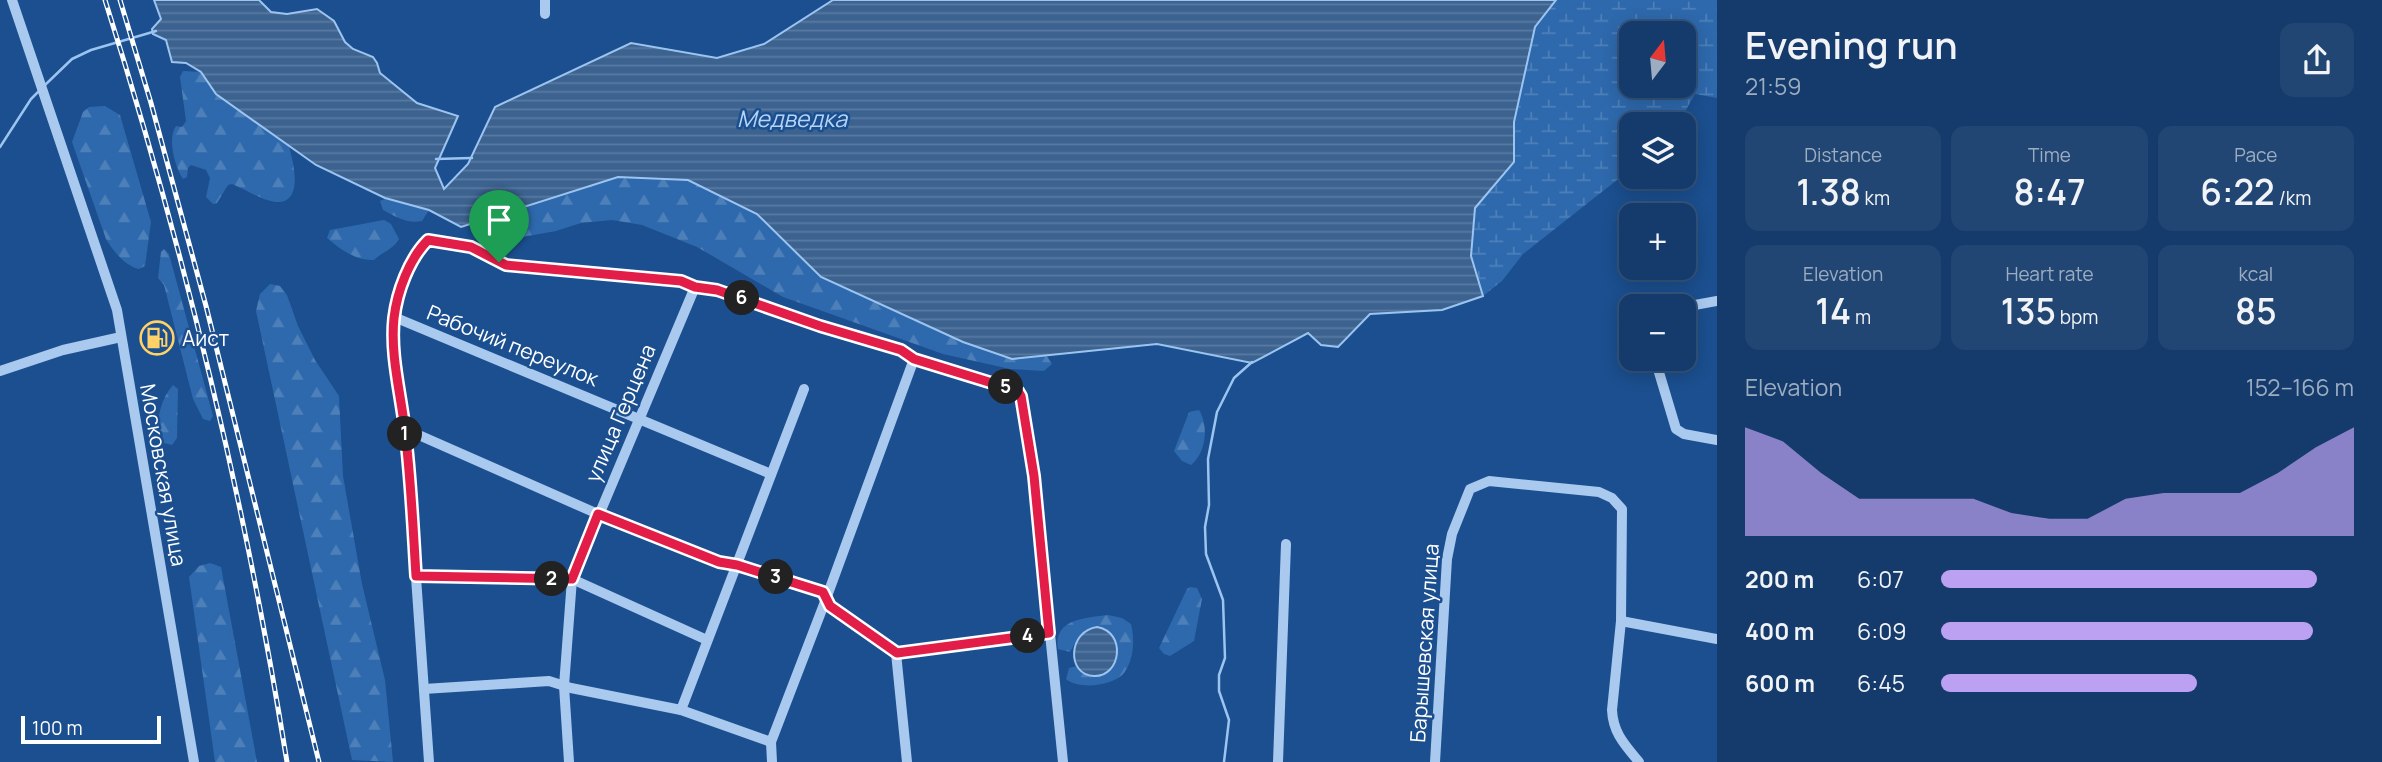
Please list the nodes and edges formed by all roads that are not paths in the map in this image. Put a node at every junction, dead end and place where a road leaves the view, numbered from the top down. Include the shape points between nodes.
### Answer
1 (12, 0) edge
2 (545, 0) edge
3 (545, 14) dead end
4 (695, 287) junction
5 (1717, 301) edge
6 (1696, 305) edge
7 (394, 317) junction
8 (121, 337) junction
9 (914, 359) junction
10 (1659, 371) edge
11 (0, 372) edge
12 (804, 389) dead end
13 (639, 418) junction
14 (406, 435) junction
15 (1717, 440) edge
16 (771, 474) junction
17 (598, 514) junction
18 (1286, 544) dead end
19 (737, 565) junction
20 (416, 576) junction
21 (572, 579) junction
22 (826, 598) junction
23 (1621, 621) junction
24 (1049, 633) junction
25 (1717, 639) edge
26 (707, 640) junction
27 (897, 653) junction
28 (564, 686) junction
29 (424, 689) junction
30 (681, 709) junction
31 (771, 742) junction
32 (194, 762) edge
33 (429, 762) edge
34 (569, 762) edge
35 (772, 762) edge
36 (907, 762) edge
37 (1063, 762) edge
38 (1278, 762) edge
39 (1435, 762) edge
40 (1639, 762) edge

1 - 8 street, Московская улица via 117,310
2 - 3 street
4 - 7 street via 681,281 506,265 471,247 428,240 419,248
4 - 9 street via 717,290 901,350
4 - 13 street, улица Герцена
5 - 6 street
7 - 13 street, Рабочий переулок
7 - 14 street
8 - 11 street via 63,350
8 - 32 street, Московская улица
9 - 22 street
9 - 24 street via 1018,391 1021,396 1034,476
10 - 15 street via 1676,429
12 - 16 street
13 - 16 street, Рабочий переулок
13 - 17 street, улица Герцена
14 - 17 street via 421,436
14 - 20 street
16 - 19 street
17 - 19 street
17 - 21 street, улица Герцена
18 - 38 street
19 - 22 street via 823,592
19 - 26 street
20 - 21 street
20 - 29 street
21 - 26 street
21 - 28 street, улица Герцена
22 - 27 street via 830,606
22 - 31 street
23 - 25 street
23 - 39 street, Барышевская улица via 1622,509 1612,498 1599,492 1489,481 1470,489 1447,559
23 - 40 street via 1613,725
24 - 27 street
24 - 37 street
26 - 30 street
27 - 36 street
28 - 29 street via 549,681
28 - 30 street
28 - 34 street, улица Герцена
29 - 33 street
30 - 31 street
31 - 35 street

